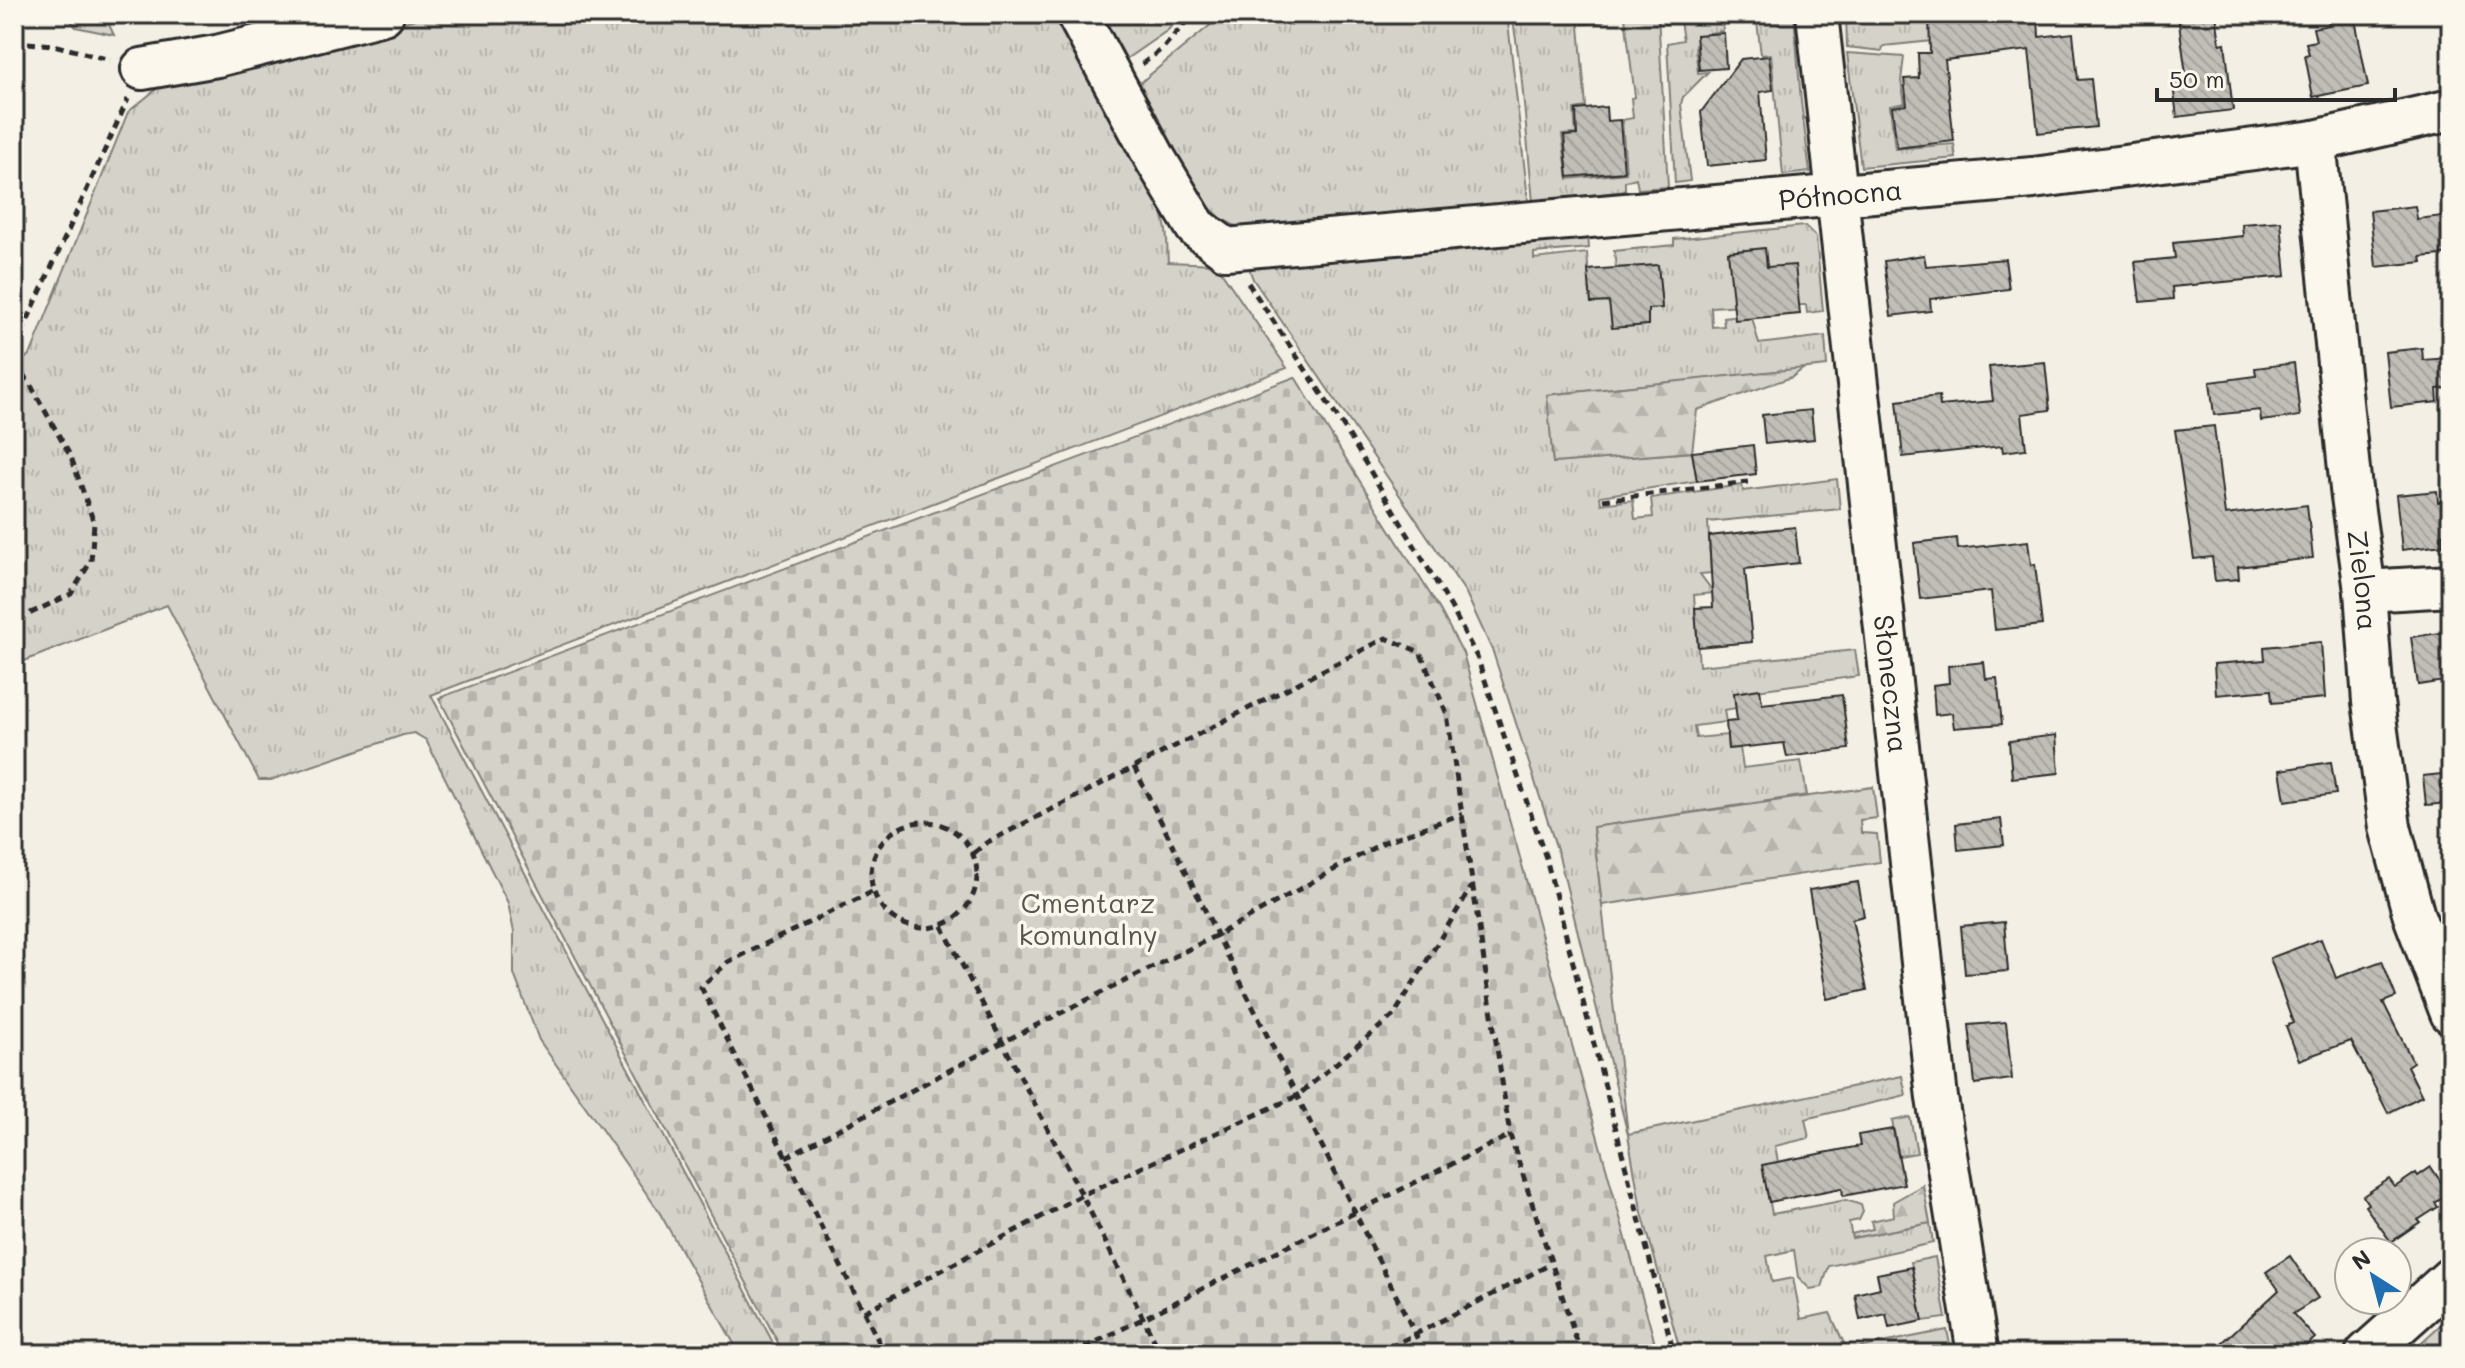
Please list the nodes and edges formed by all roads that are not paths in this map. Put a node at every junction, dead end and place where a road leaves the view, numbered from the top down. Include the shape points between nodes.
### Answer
1 (383, 14) edge
2 (1077, 14) edge
3 (1817, 14) edge
4 (335, 20) edge
5 (142, 69) road end
6 (2451, 110) edge
7 (2315, 141) junction
8 (1836, 197) junction
9 (2451, 586) edge
10 (2365, 591) junction
11 (2451, 1013) edge
12 (2451, 1278) edge
13 (1978, 1354) edge
14 (2366, 1354) edge

1 - 4 street
2 - 8 street, Północna via 1196,227 1226,249
3 - 8 street, Słoneczna
4 - 5 street via 217,56
6 - 7 street, Północna
7 - 8 street, Północna via 2033,178
7 - 10 street, Zielona
8 - 13 street, Słoneczna via 1937,1098
9 - 10 street
10 - 11 street, Zielona via 2390,827 2414,916
12 - 14 street

